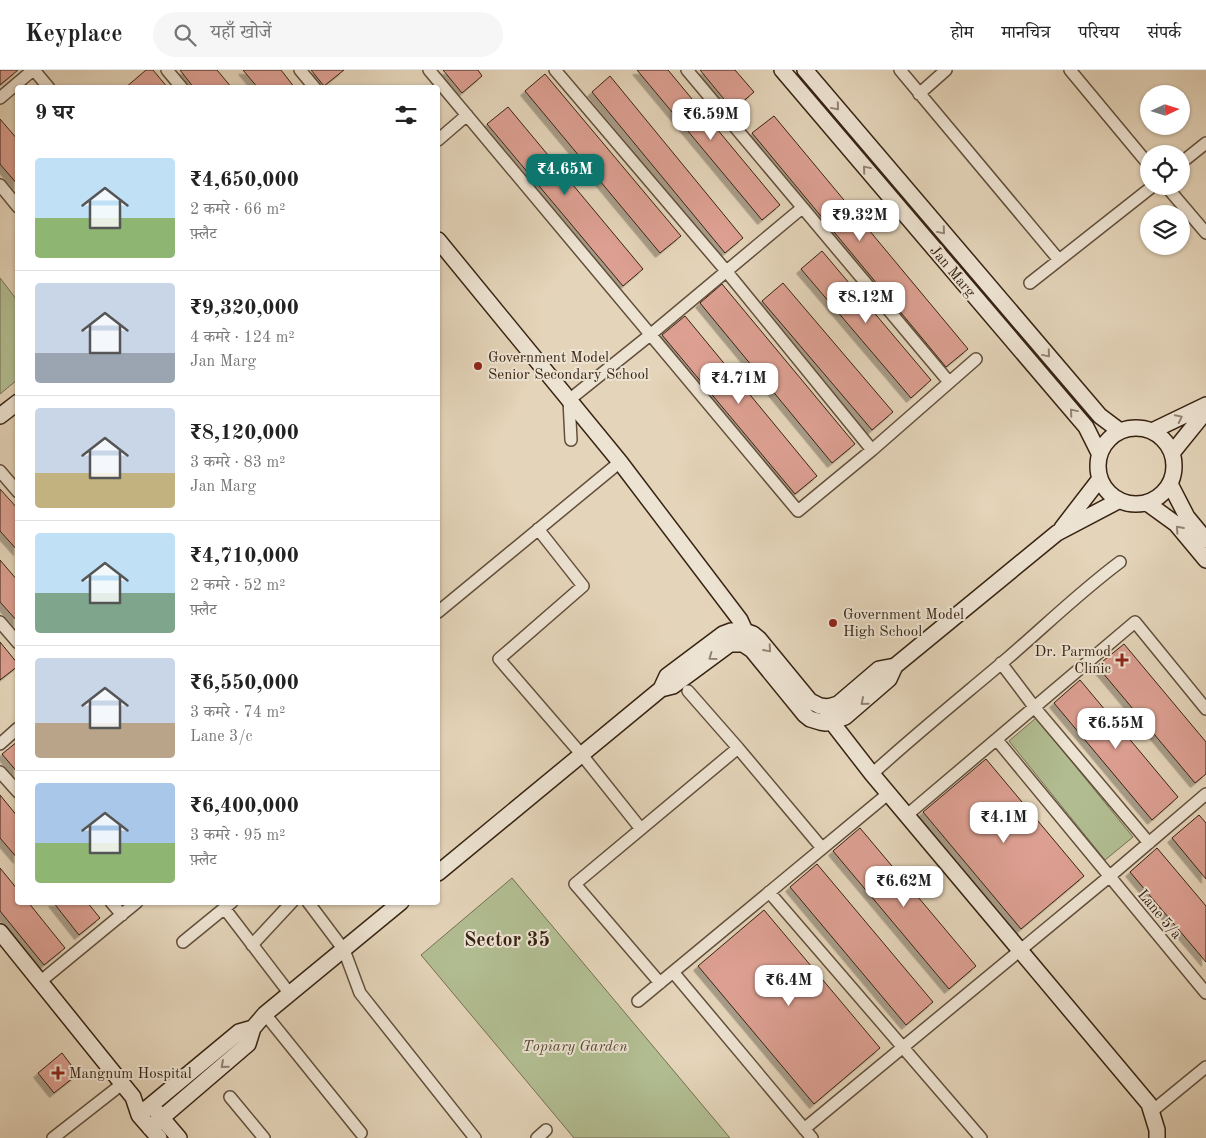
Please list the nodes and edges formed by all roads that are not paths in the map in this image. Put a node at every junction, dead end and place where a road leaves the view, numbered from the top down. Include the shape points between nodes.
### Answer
1 (34, 70) edge
2 (167, 70) edge
3 (300, 70) edge
4 (429, 70) edge
5 (555, 70) edge
6 (687, 70) edge
7 (782, 70) edge
8 (804, 70) edge
9 (900, 70) edge
10 (946, 70) edge
11 (1070, 70) edge
12 (16, 85) edge
13 (46, 85) edge
14 (180, 85) edge
15 (312, 85) edge
16 (15, 86) edge
17 (919, 94) junction
18 (0, 98) edge
19 (468, 115) junction
20 (440, 138) edge
21 (1206, 143) edge
22 (1140, 154) edge
23 (1190, 156) edge
24 (0, 185) edge
25 (1142, 195) edge
26 (1174, 195) edge
27 (15, 202) edge
28 (802, 208) junction
29 (1206, 233) edge
30 (440, 242) edge
31 (1059, 260) junction
32 (727, 272) junction
33 (1030, 283) dead end
34 (650, 336) junction
35 (976, 359) dead end
36 (949, 382) junction
37 (569, 400) junction
38 (15, 404) edge
39 (1206, 405) edge
40 (1206, 411) edge
41 (0, 416) edge
42 (1120, 431) junction
43 (1152, 431) junction
44 (571, 440) dead end
45 (872, 450) junction
46 (1099, 453) junction
47 (1172, 453) junction
48 (620, 462) junction
49 (0, 471) edge
50 (1100, 480) junction
51 (1170, 484) junction
52 (15, 488) edge
53 (1118, 500) junction
54 (1147, 503) junction
55 (538, 529) junction
56 (1058, 533) junction
57 (1206, 540) edge
58 (1206, 560) edge
59 (1120, 562) dead end
60 (440, 610) edge
61 (0, 622) edge
62 (744, 638) junction
63 (15, 640) edge
64 (1001, 663) junction
65 (895, 666) junction
66 (688, 691) dead end
67 (820, 706) junction
68 (1035, 708) junction
69 (1206, 709) edge
70 (831, 722) junction
71 (15, 731) edge
72 (997, 740) junction
73 (0, 744) edge
74 (738, 748) junction
75 (582, 755) junction
76 (0, 772) edge
77 (872, 774) junction
78 (15, 789) edge
79 (889, 793) junction
80 (1206, 795) edge
81 (907, 815) junction
82 (641, 829) junction
83 (1149, 843) junction
84 (822, 848) junction
85 (440, 871) edge
86 (1110, 876) junction
87 (769, 892) junction
88 (114, 905) edge
89 (134, 905) edge
90 (289, 905) edge
91 (310, 905) edge
92 (397, 905) edge
93 (229, 906) edge
94 (122, 915) junction
95 (0, 932) edge
96 (183, 942) dead end
97 (252, 945) junction
98 (344, 950) junction
99 (1020, 950) junction
100 (674, 972) junction
101 (41, 981) junction
102 (660, 983) junction
103 (1206, 993) edge
104 (290, 994) junction
105 (638, 1001) dead end
106 (266, 1014) junction
107 (253, 1028) junction
108 (902, 1048) junction
109 (1206, 1067) edge
110 (122, 1084) junction
111 (230, 1097) dead end
112 (145, 1110) junction
113 (1152, 1112) junction
114 (162, 1118) junction
115 (804, 1128) junction
116 (546, 1130) dead end
117 (361, 1132) dead end
118 (154, 1133) edge
119 (53, 1138) edge
120 (179, 1138) edge
121 (264, 1138) edge
122 (475, 1138) edge
123 (537, 1138) edge
124 (812, 1138) edge
125 (980, 1138) edge
126 (1157, 1138) edge

1 - 12 street
1 - 13 street
2 - 14 street
3 - 15 street
4 - 19 street
5 - 32 street
6 - 28 street
46 -> 7 street, Jan Marg via 1086,427
8 -> 42 street, Jan Marg via 1100,416
9 - 17 street
10 - 17 street
11 - 22 street
16 - 18 street
17 - 31 street
19 - 20 street
19 - 34 street
21 - 23 street
24 - 27 street
25 - 31 street
26 - 29 street
28 - 32 street
28 - 36 street
30 - 37 street
31 - 33 street
32 - 34 street
32 - 45 street
34 - 37 street
34 - 45 street via 798,511
35 - 36 street
36 - 45 street
37 - 44 street
37 - 48 street
38 - 41 street
43 -> 39 street
40 - 47 street
42 - 43 street via 1138,427
42 - 46 street via 1110,437
43 - 47 street via 1164,440
46 - 50 street
47 - 51 street via 1175,468
48 - 55 street
48 - 62 street via 740,620
49 - 52 street
50 - 53 street via 1107,492
50 - 56 street
51 - 54 street via 1162,495
51 - 57 street via 1187,517
53 - 54 street via 1126,504
53 - 56 street
58 -> 54 street via 1176,524
55 - 60 street
55 - 75 street via 583,586 499,659
56 - 65 street
59 - 64 street
61 - 63 street
62 -> 67 street via 759,639 810,701
62 - 70 street via 810,719
62 - 75 street via 736,630 723,634 667,676 661,688
64 - 68 street
64 - 77 street
65 - 67 street via 879,669 838,704
65 -> 70 street via 889,680 845,718
66 - 74 street
67 - 70 street
68 - 69 street via 1135,622
68 - 72 street
68 - 83 street
70 - 77 street
71 - 73 street
72 - 81 street
72 - 86 street, Lane 5/a
74 - 82 street
74 - 84 street
75 - 82 street
75 - 85 street
76 - 78 street
77 - 79 street
79 - 81 street
79 - 84 street
80 - 83 street
81 - 99 street
82 - 102 street via 574,884
83 - 86 street
84 - 87 street
86 - 99 street
86 - 103 street, Lane 5/a
87 - 100 street
87 - 108 street
88 - 94 street
89 - 94 street
90 - 97 street
91 - 98 street
92 - 98 street
93 - 96 street
93 - 97 street
94 - 101 street
95 - 101 street
97 - 104 street
98 - 104 street
98 - 122 street via 360,993
99 - 108 street
99 - 113 street via 1149,1104
100 - 102 street
100 - 115 street
101 - 110 street
102 - 105 street
104 - 106 street
106 - 107 street
106 - 117 street
107 - 112 street via 239,1032
107 -> 114 street via 248,1044
108 - 115 street
108 - 125 street
109 - 113 street
110 - 112 street
110 - 119 street
111 - 121 street
112 - 114 street
112 - 118 street
113 - 126 street
114 - 118 street
114 - 120 street
115 - 124 street
116 - 123 street

